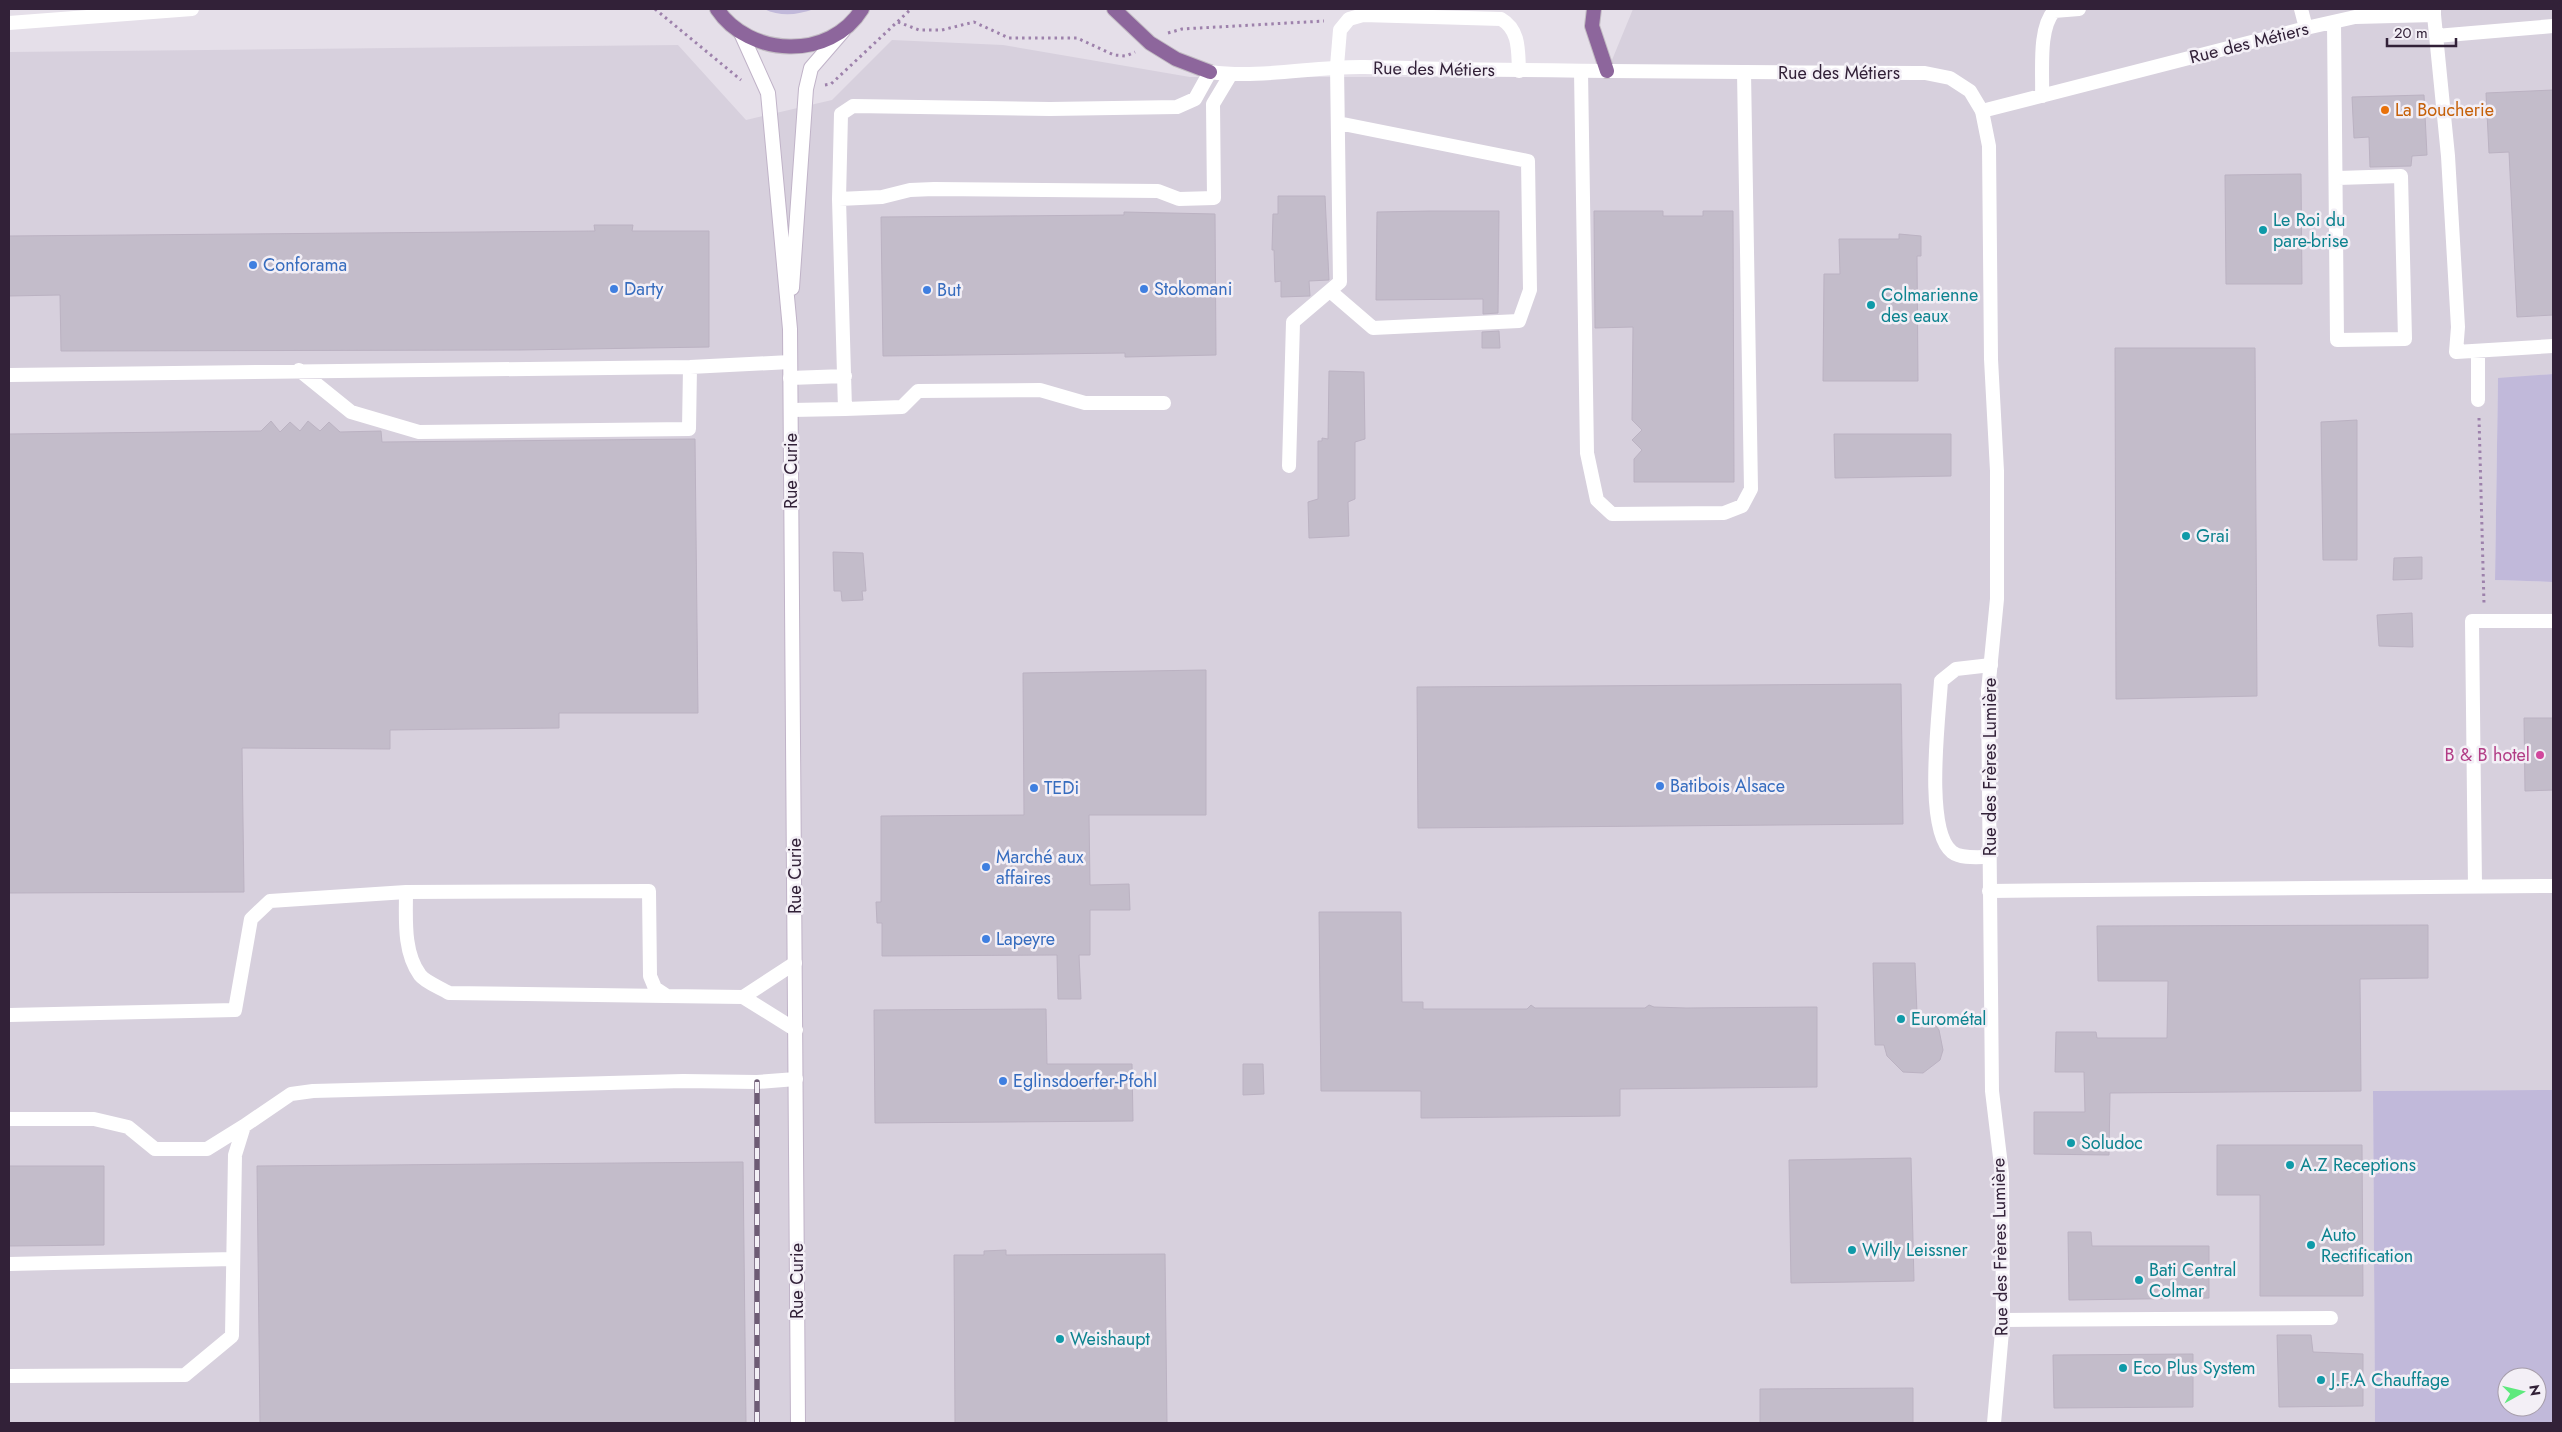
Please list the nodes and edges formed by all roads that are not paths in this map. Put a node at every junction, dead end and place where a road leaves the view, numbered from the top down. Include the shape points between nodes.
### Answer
1 (192, 9) edge
2 (717, 9) edge
3 (862, 9) edge
4 (1114, 9) edge
5 (1594, 9) edge
6 (2079, 9) edge
7 (2301, 9) edge
8 (2434, 12) edge
9 (2334, 22) junction
10 (9, 23) edge
11 (849, 24) junction
12 (2553, 26) edge
13 (2306, 28) junction
14 (741, 33) junction
15 (2436, 36) junction
16 (1337, 66) junction
17 (1520, 71) junction
18 (1581, 71) junction
19 (1607, 71) junction
20 (1210, 72) junction
21 (1744, 72) junction
22 (1231, 74) junction
23 (2042, 96) junction
24 (1982, 111) junction
25 (1338, 123) junction
26 (2338, 178) dead end
27 (839, 199) junction
28 (1330, 291) junction
29 (790, 329) junction
30 (2553, 346) edge
31 (2478, 351) junction
32 (790, 362) junction
33 (690, 367) junction
34 (299, 370) junction
35 (9, 375) edge
36 (845, 376) junction
37 (790, 378) junction
38 (2478, 400) road end
39 (1164, 403) dead end
40 (845, 409) junction
41 (791, 410) junction
42 (1289, 466) dead end
43 (2553, 621) edge
44 (1991, 666) junction
45 (1989, 857) junction
46 (2553, 886) edge
47 (2475, 887) junction
48 (1990, 891) junction
49 (406, 892) junction
50 (795, 964) junction
51 (667, 996) junction
52 (743, 998) junction
53 (9, 1015) edge
54 (796, 1030) junction
55 (796, 1079) junction
56 (9, 1119) edge
57 (244, 1126) junction
58 (233, 1259) junction
59 (9, 1264) edge
60 (2331, 1318) dead end
61 (2003, 1320) junction
62 (9, 1376) edge
63 (798, 1423) edge
64 (1994, 1423) edge

1 - 10 street
2 - 14 main road
3 - 11 main road
4 - 20 main road via 1150,43 1176,59
5 - 19 main road via 1592,26
6 - 23 street via 2054,11 2048,18
7 - 13 street
8 - 9 street, Rue des Métiers via 2355,17
8 - 15 street
9 - 13 street, Rue des Métiers
9 - 26 street via 2337,340 2405,339 2401,176
11 - 14 main road via 825,40 797,47 768,45
11 - 29 street, Rue Curie via 811,68 806,89
12 - 15 street
13 - 23 street, Rue des Métiers
14 - 29 street, Rue Curie via 768,93
15 - 31 street via 2449,165 2458,327 2456,352
16 - 17 street, Rue des Métiers
16 - 17 street via 1340,30 1349,19 1363,15 1501,18 1511,24 1516,37
16 - 22 street, Rue des Métiers via 1251,75
16 - 25 street
17 - 18 street, Rue des Métiers
18 - 19 street, Rue des Métiers
18 - 21 street via 1587,453 1597,500 1612,514 1724,513 1742,506 1751,489
19 - 21 street, Rue des Métiers
20 - 22 street, Rue des Métiers
20 - 27 street via 1195,99 1177,107 854,106 841,114
21 - 24 street, Rue des Métiers via 1925,73 1950,78 1970,90
22 - 27 street via 1213,104 1214,198 1179,199 1158,191 910,190 882,197
23 - 24 street, Rue des Métiers
24 - 44 street, Rue des Frères Lumière via 1989,146 1991,359 1997,471 1998,599
25 - 28 street via 1340,282
25 - 28 street via 1528,161 1530,290 1519,321 1373,328
27 - 36 street
28 - 42 street via 1293,322
29 - 32 street, Rue Curie
30 - 31 street
31 - 38 street
32 - 33 street
32 - 37 street, Rue Curie
33 - 34 street
33 - 34 street via 690,429 419,432 352,412
34 - 35 street
36 - 37 street
36 - 40 street
37 - 41 street, Rue Curie
39 - 40 street via 1085,403 1040,390 918,391 902,407
40 - 41 street
41 - 50 street, Rue Curie
43 - 47 street via 2472,621
44 - 45 street, Rue des Frères Lumière via 1988,691
44 - 45 street via 1956,669 1940,681 1935,807 1942,842 1953,853
45 - 48 street, Rue des Frères Lumière
46 - 47 street
47 - 48 street
48 - 61 street, Rue des Frères Lumière via 1992,1091 2002,1174
49 - 51 street via 410,953 420,976 449,993
49 - 51 street via 649,891 650,976 655,988
49 - 53 street via 270,901 251,919 235,1010
50 - 52 street
50 - 54 street, Rue Curie
51 - 52 street
52 - 54 street
54 - 55 street, Rue Curie
55 - 57 street via 313,1091 292,1094
55 - 63 street, Rue Curie
56 - 57 street via 94,1119 128,1127 155,1149 207,1149
57 - 58 street via 235,1156
58 - 59 street
58 - 62 street via 232,1336 185,1375
60 - 61 street
61 - 64 street, Rue des Frères Lumière

